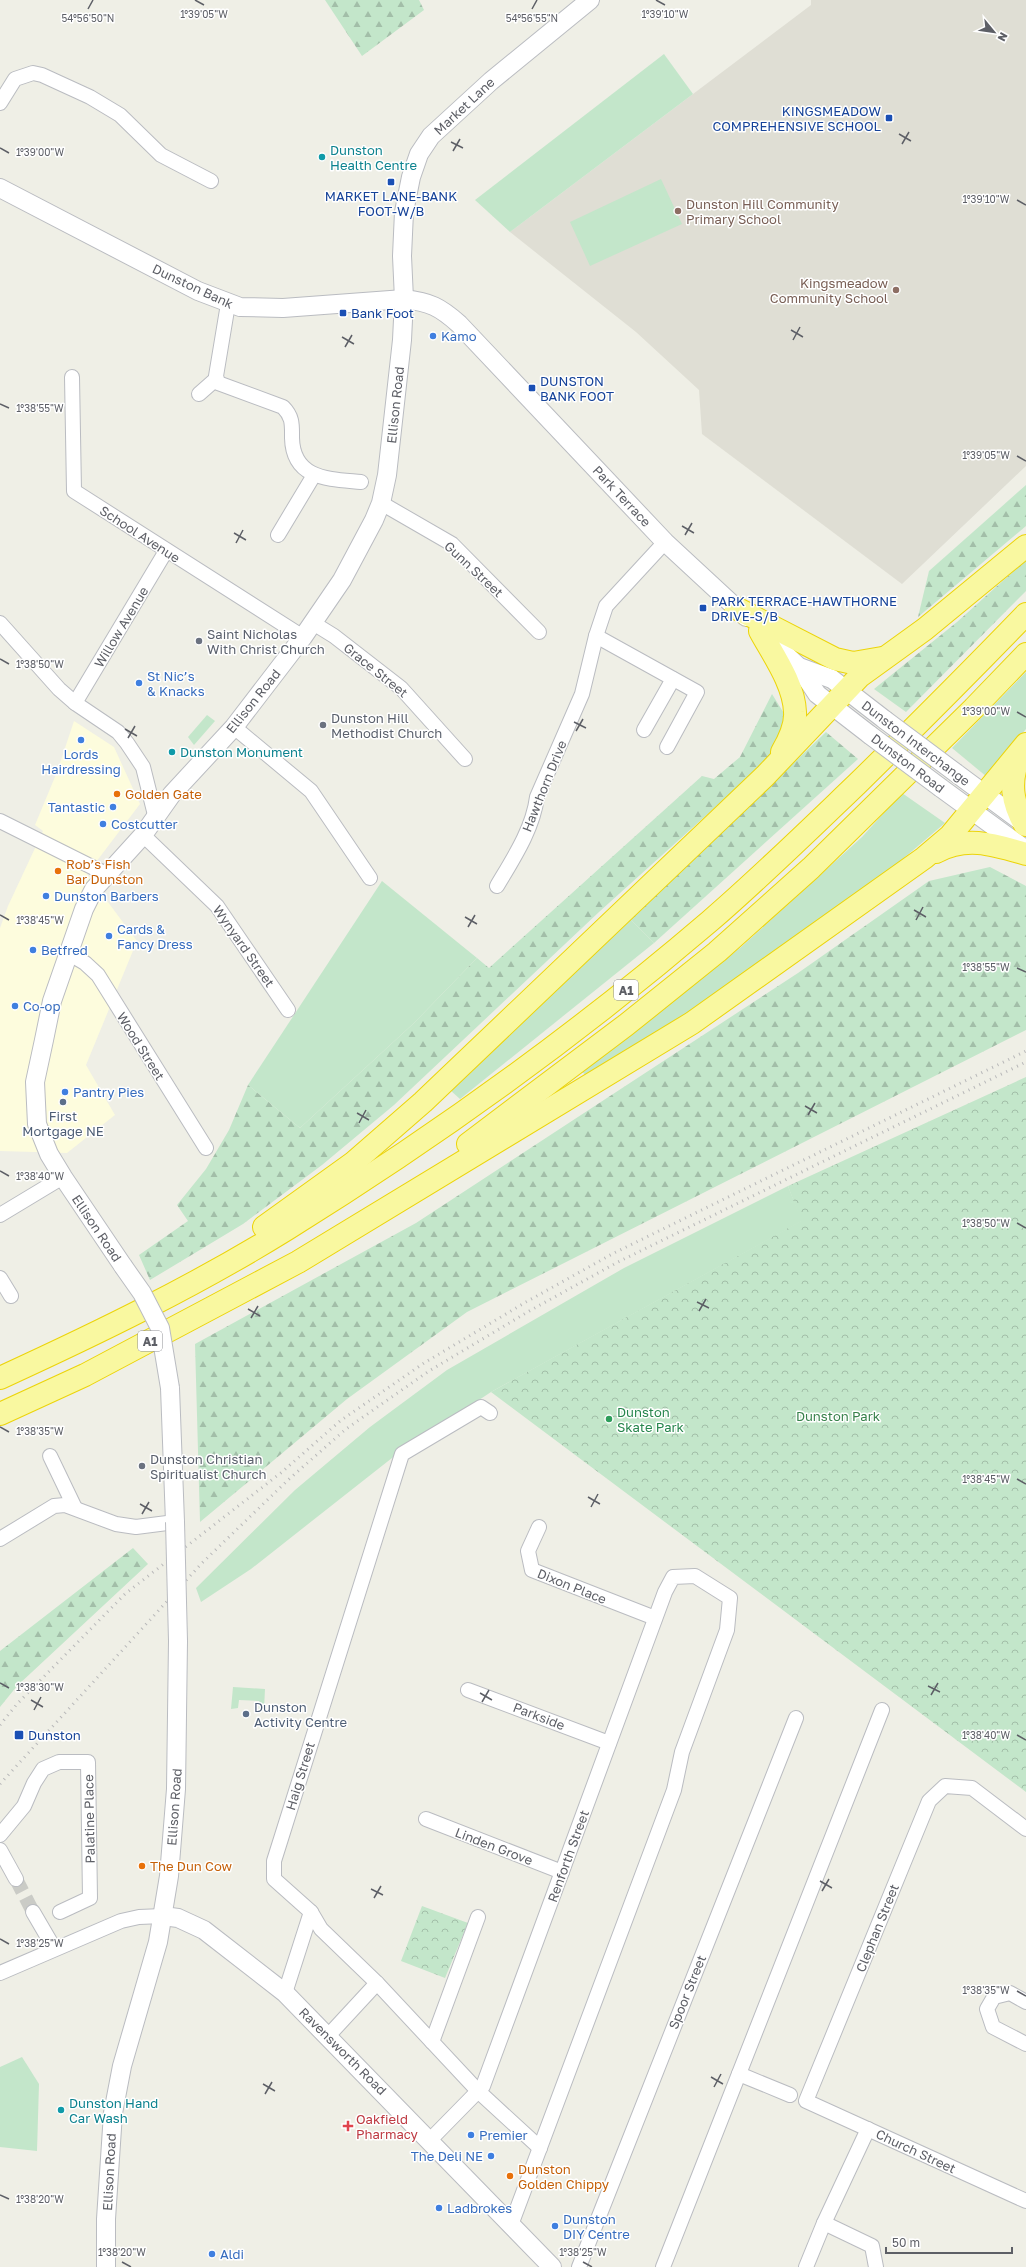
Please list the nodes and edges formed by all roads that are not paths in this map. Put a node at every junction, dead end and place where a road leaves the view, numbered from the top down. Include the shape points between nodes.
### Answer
1 (590, 0) edge
2 (0, 103) edge
3 (211, 181) dead end
4 (0, 188) edge
5 (404, 299) junction
6 (228, 304) junction
7 (72, 377) dead end
8 (216, 379) junction
9 (199, 394) dead end
10 (314, 475) junction
11 (361, 482) dead end
12 (381, 504) junction
13 (278, 535) dead end
14 (665, 542) junction
15 (1026, 546) edge
16 (166, 550) junction
17 (736, 608) junction
18 (1026, 614) edge
19 (0, 623) edge
20 (308, 630) junction
21 (760, 631) junction
22 (539, 632) dead end
23 (596, 636) junction
24 (1026, 654) edge
25 (887, 657) junction
26 (673, 679) junction
27 (839, 698) junction
28 (75, 703) junction
29 (234, 726) junction
30 (644, 730) dead end
31 (1025, 746) edge
32 (666, 747) dead end
33 (465, 759) dead end
34 (765, 776) junction
35 (979, 803) junction
36 (155, 815) junction
37 (0, 821) edge
38 (1026, 825) edge
39 (143, 835) junction
40 (1026, 850) edge
41 (1026, 854) edge
42 (924, 858) junction
43 (106, 874) junction
44 (370, 878) dead end
45 (497, 886) dead end
46 (68, 953) junction
47 (288, 1010) dead end
48 (206, 1148) dead end
49 (63, 1177) junction
50 (0, 1215) edge
51 (298, 1262) junction
52 (0, 1278) edge
53 (171, 1295) junction
54 (11, 1296) dead end
55 (0, 1378) edge
56 (490, 1413) dead end
57 (0, 1414) edge
58 (50, 1456) dead end
59 (76, 1508) junction
60 (175, 1522) junction
61 (539, 1527) dead end
62 (0, 1539) edge
63 (655, 1618) junction
64 (468, 1690) dead end
65 (882, 1710) dead end
66 (796, 1718) dead end
67 (609, 1743) junction
68 (426, 1819) dead end
69 (1026, 1829) edge
70 (0, 1835) edge
71 (0, 1850) edge
72 (562, 1872) junction
73 (16, 1879) tunnel mouth
74 (33, 1912) tunnel mouth
75 (60, 1912) dead end
76 (311, 1912) junction
77 (164, 1916) junction
78 (478, 1918) dead end
79 (54, 1948) junction
80 (0, 1973) edge
81 (374, 1987) junction
82 (285, 1993) junction
83 (1026, 2002) edge
84 (328, 2036) junction
85 (432, 2042) junction
86 (1026, 2044) edge
87 (739, 2074) junction
88 (478, 2091) junction
89 (790, 2095) dead end
90 (806, 2101) joint
91 (868, 2129) junction
92 (430, 2140) junction
93 (540, 2148) junction
94 (1026, 2201) edge
95 (824, 2224) junction
96 (510, 2225) junction
97 (106, 2267) edge
98 (552, 2267) edge
99 (579, 2267) edge
100 (663, 2267) edge
101 (806, 2267) edge
102 (876, 2267) edge

1 - 5 street, Market Lane via 491,80 431,136 419,154 404,212
2 - 3 street via 15,79 33,73 42,75 90,97 120,115 161,155
4 - 6 street, Dunston Bank via 198,291
5 - 6 street, Dunston Bank via 283,308 240,307
5 - 12 street, Ellison Road via 387,475
5 - 14 street, Park Terrace via 440,307 459,324
6 - 8 street
7 - 16 street, School Avenue via 74,491
8 - 9 street
8 - 10 street via 221,385 283,407 290,414 293,447 298,460
10 - 11 street
10 - 13 street
12 - 20 street, Ellison Road via 366,539
12 - 22 street, Gunn Street via 452,544
14 - 17 street, Park Terrace
14 - 23 street, Hawthorn Drive via 606,606
15 - 25 highway via 953,607
16 - 20 street, School Avenue
16 - 28 street, Willow Avenue
17 - 21 street, Park Terrace
17 - 25 highway via 835,659 857,663
18 - 53 highway, A1 via 957,686 790,848 711,920 610,1004 448,1123 286,1230
19 - 28 street via 59,689
20 - 29 street, Ellison Road
20 - 33 street, Grace Street via 334,636 401,688
21 - 27 street, Park Terrace via 799,667 832,679
21 - 34 highway via 790,690 795,711 793,729 788,741
23 - 26 street
23 - 45 street, Hawthorn Drive via 582,694 537,797 530,824
24 - 51 highway, A1 via 811,868 717,952 477,1138
25 - 27 highway via 860,676
26 - 30 street
26 - 32 street via 697,692
27 - 34 highway
27 - 35 street, Dunston Interchange, bridge via 885,720 956,773
27 - 35 street, Dunston Road, bridge via 870,735 941,788
28 - 36 street via 118,732 136,753 143,767
29 - 36 street, Ellison Road
29 - 44 street via 311,792
31 - 35 highway
31 - 38 highway via 1015,772 1012,789 1016,806
34 - 53 highway via 423,1102 353,1163
35 - 38 street, Dunston Road
35 - 40 street, Dunston Road
35 - 42 highway via 950,836
36 - 39 street, Ellison Road
37 - 43 street
39 - 43 street, Ellison Road
39 - 47 street, Wynyard Street via 217,906
41 - 42 highway via 995,845 972,842 953,845
42 - 51 highway via 692,1023
43 - 46 street, Ellison Road via 94,889 84,909
46 - 48 street, Wood Street via 98,975
46 - 49 street, Ellison Road via 52,1001 36,1082 38,1124 49,1154
49 - 50 street
49 - 60 street, Ellison Road, bridge via 142,1294 160,1328 170,1388
51 - 57 highway, A1 via 85,1375
52 - 54 street
53 - 55 highway, A1
56 - 76 street, Haig Street via 481,1407 402,1454 274,1861 274,1879
58 - 59 street
59 - 60 street via 110,1522 136,1527
59 - 62 street via 54,1506
60 - 77 street, Ellison Road, bridge via 178,1641 176,1789
61 - 63 street, Dixon Place via 528,1551 532,1570
63 - 67 street, Renforth Street
63 - 93 street, Renforth Street via 673,1576 695,1576 730,1598 727,1630 682,1752 674,1790
64 - 67 street, Parkside
65 - 87 street
66 - 99 street, Spoor Street
67 - 72 street, Renforth Street
68 - 72 street, Linden Grove
69 - 90 street, Clephan Street via 972,1788 945,1786 929,1801
70 - 75 street, Palatine Place via 24,1806 43,1769 60,1762 88,1762 90,1898
71 - 73 street
72 - 88 street, Renforth Street via 483,2086
74 - 79 street
76 - 81 street, Haig Street via 322,1929
76 - 82 street
77 - 79 street via 121,1921
77 - 82 street, Ravensworth Road via 178,1918 204,1930
77 - 97 street, Ellison Road via 124,2058 113,2113 106,2219
78 - 85 street
79 - 80 street
81 - 84 street
81 - 85 street, Haig Street
82 - 84 street, Ravensworth Road
83 - 86 street via 1010,1993 994,1997 987,2009 993,2027
84 - 92 street, Ravensworth Road
85 - 88 street, Haig Street
87 - 89 street
87 - 100 street
88 - 92 street, Renforth Street
88 - 93 street, Haig Street
90 - 91 street, Church Street
91 - 94 street, Church Street
91 - 95 street
92 - 96 street, Ravensworth Road
93 - 96 street
95 - 101 street
95 - 102 street via 872,2246
96 - 98 street, Ravensworth Road

